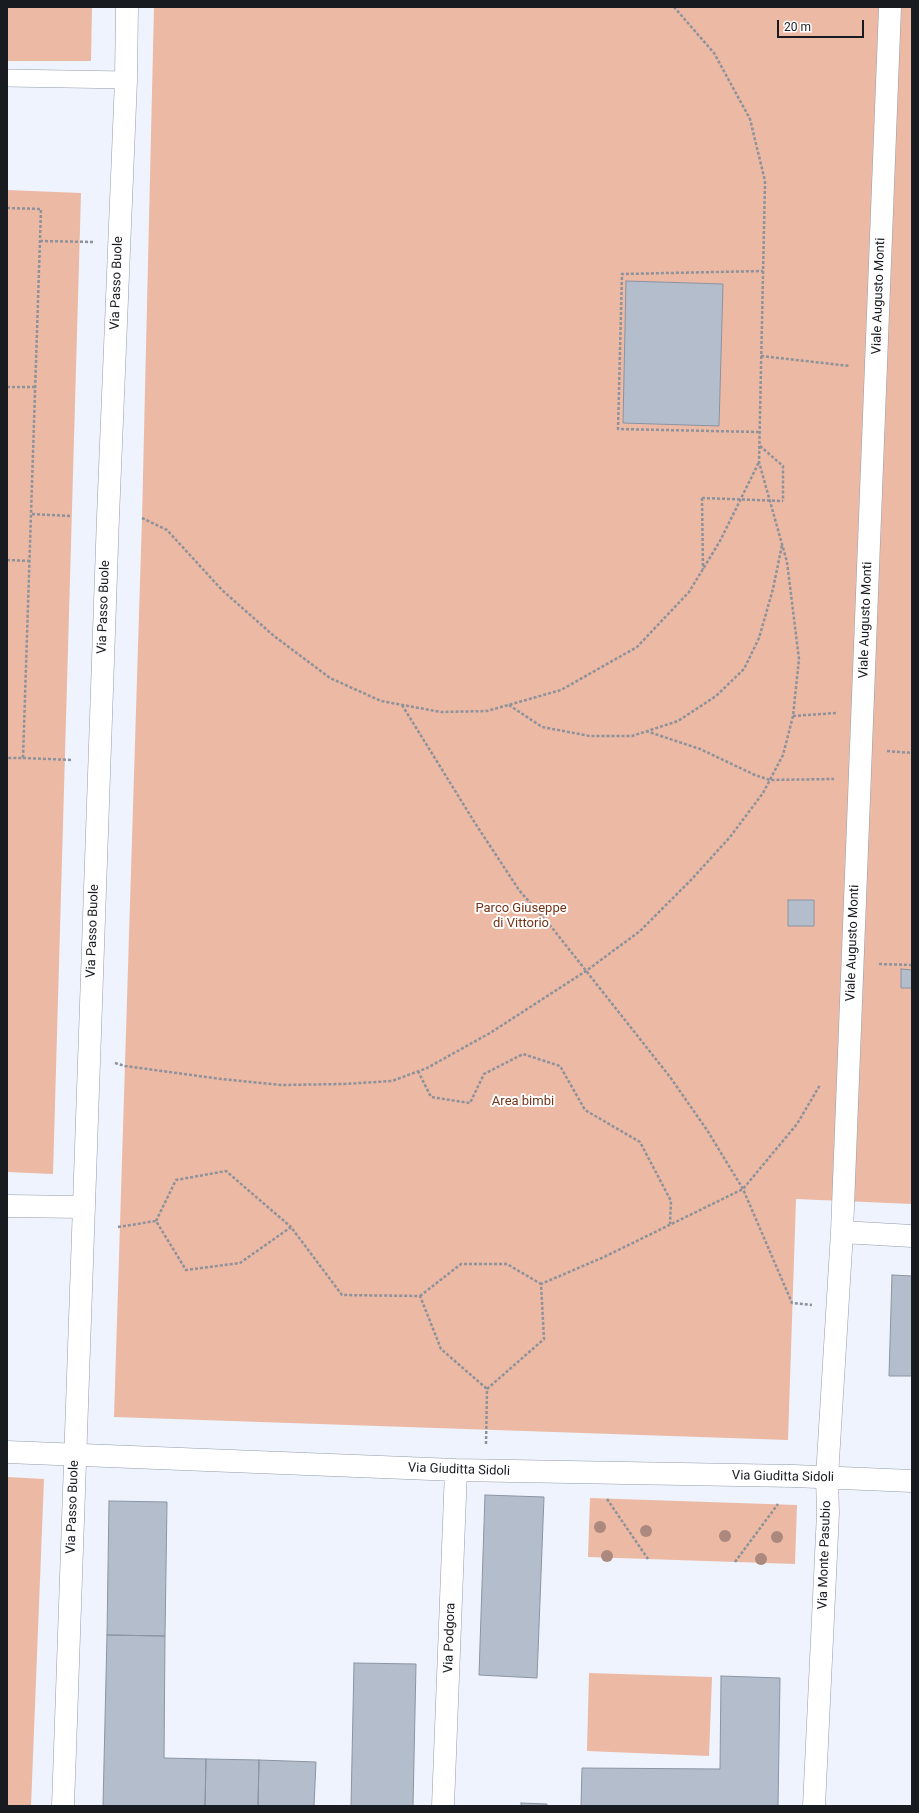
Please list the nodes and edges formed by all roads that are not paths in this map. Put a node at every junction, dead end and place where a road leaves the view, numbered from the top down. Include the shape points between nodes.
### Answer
1 (126, 7) edge
2 (890, 7) edge
3 (7, 78) edge
4 (126, 80) junction
5 (7, 1206) edge
6 (83, 1207) junction
7 (842, 1232) junction
8 (912, 1236) edge
9 (7, 1452) edge
10 (74, 1455) junction
11 (456, 1470) junction
12 (827, 1477) junction
13 (912, 1481) edge
14 (63, 1806) edge
15 (443, 1806) edge
16 (814, 1806) edge

1 - 4 street, Via Passo Buole
2 - 7 street, Viale Augusto Monti
3 - 4 lane
4 - 6 street, Via Passo Buole
5 - 6 street
6 - 10 street, Via Passo Buole
7 - 8 street
7 - 12 street, Via Monte Pasubio
9 - 10 street, Via Giuditta Sidoli
10 - 11 street, Via Giuditta Sidoli
10 - 14 street, Via Passo Buole
11 - 12 street, Via Giuditta Sidoli
11 - 15 street, Via Podgora
12 - 13 street, Via Giuditta Sidoli
12 - 16 street, Via Monte Pasubio via 828,1520

